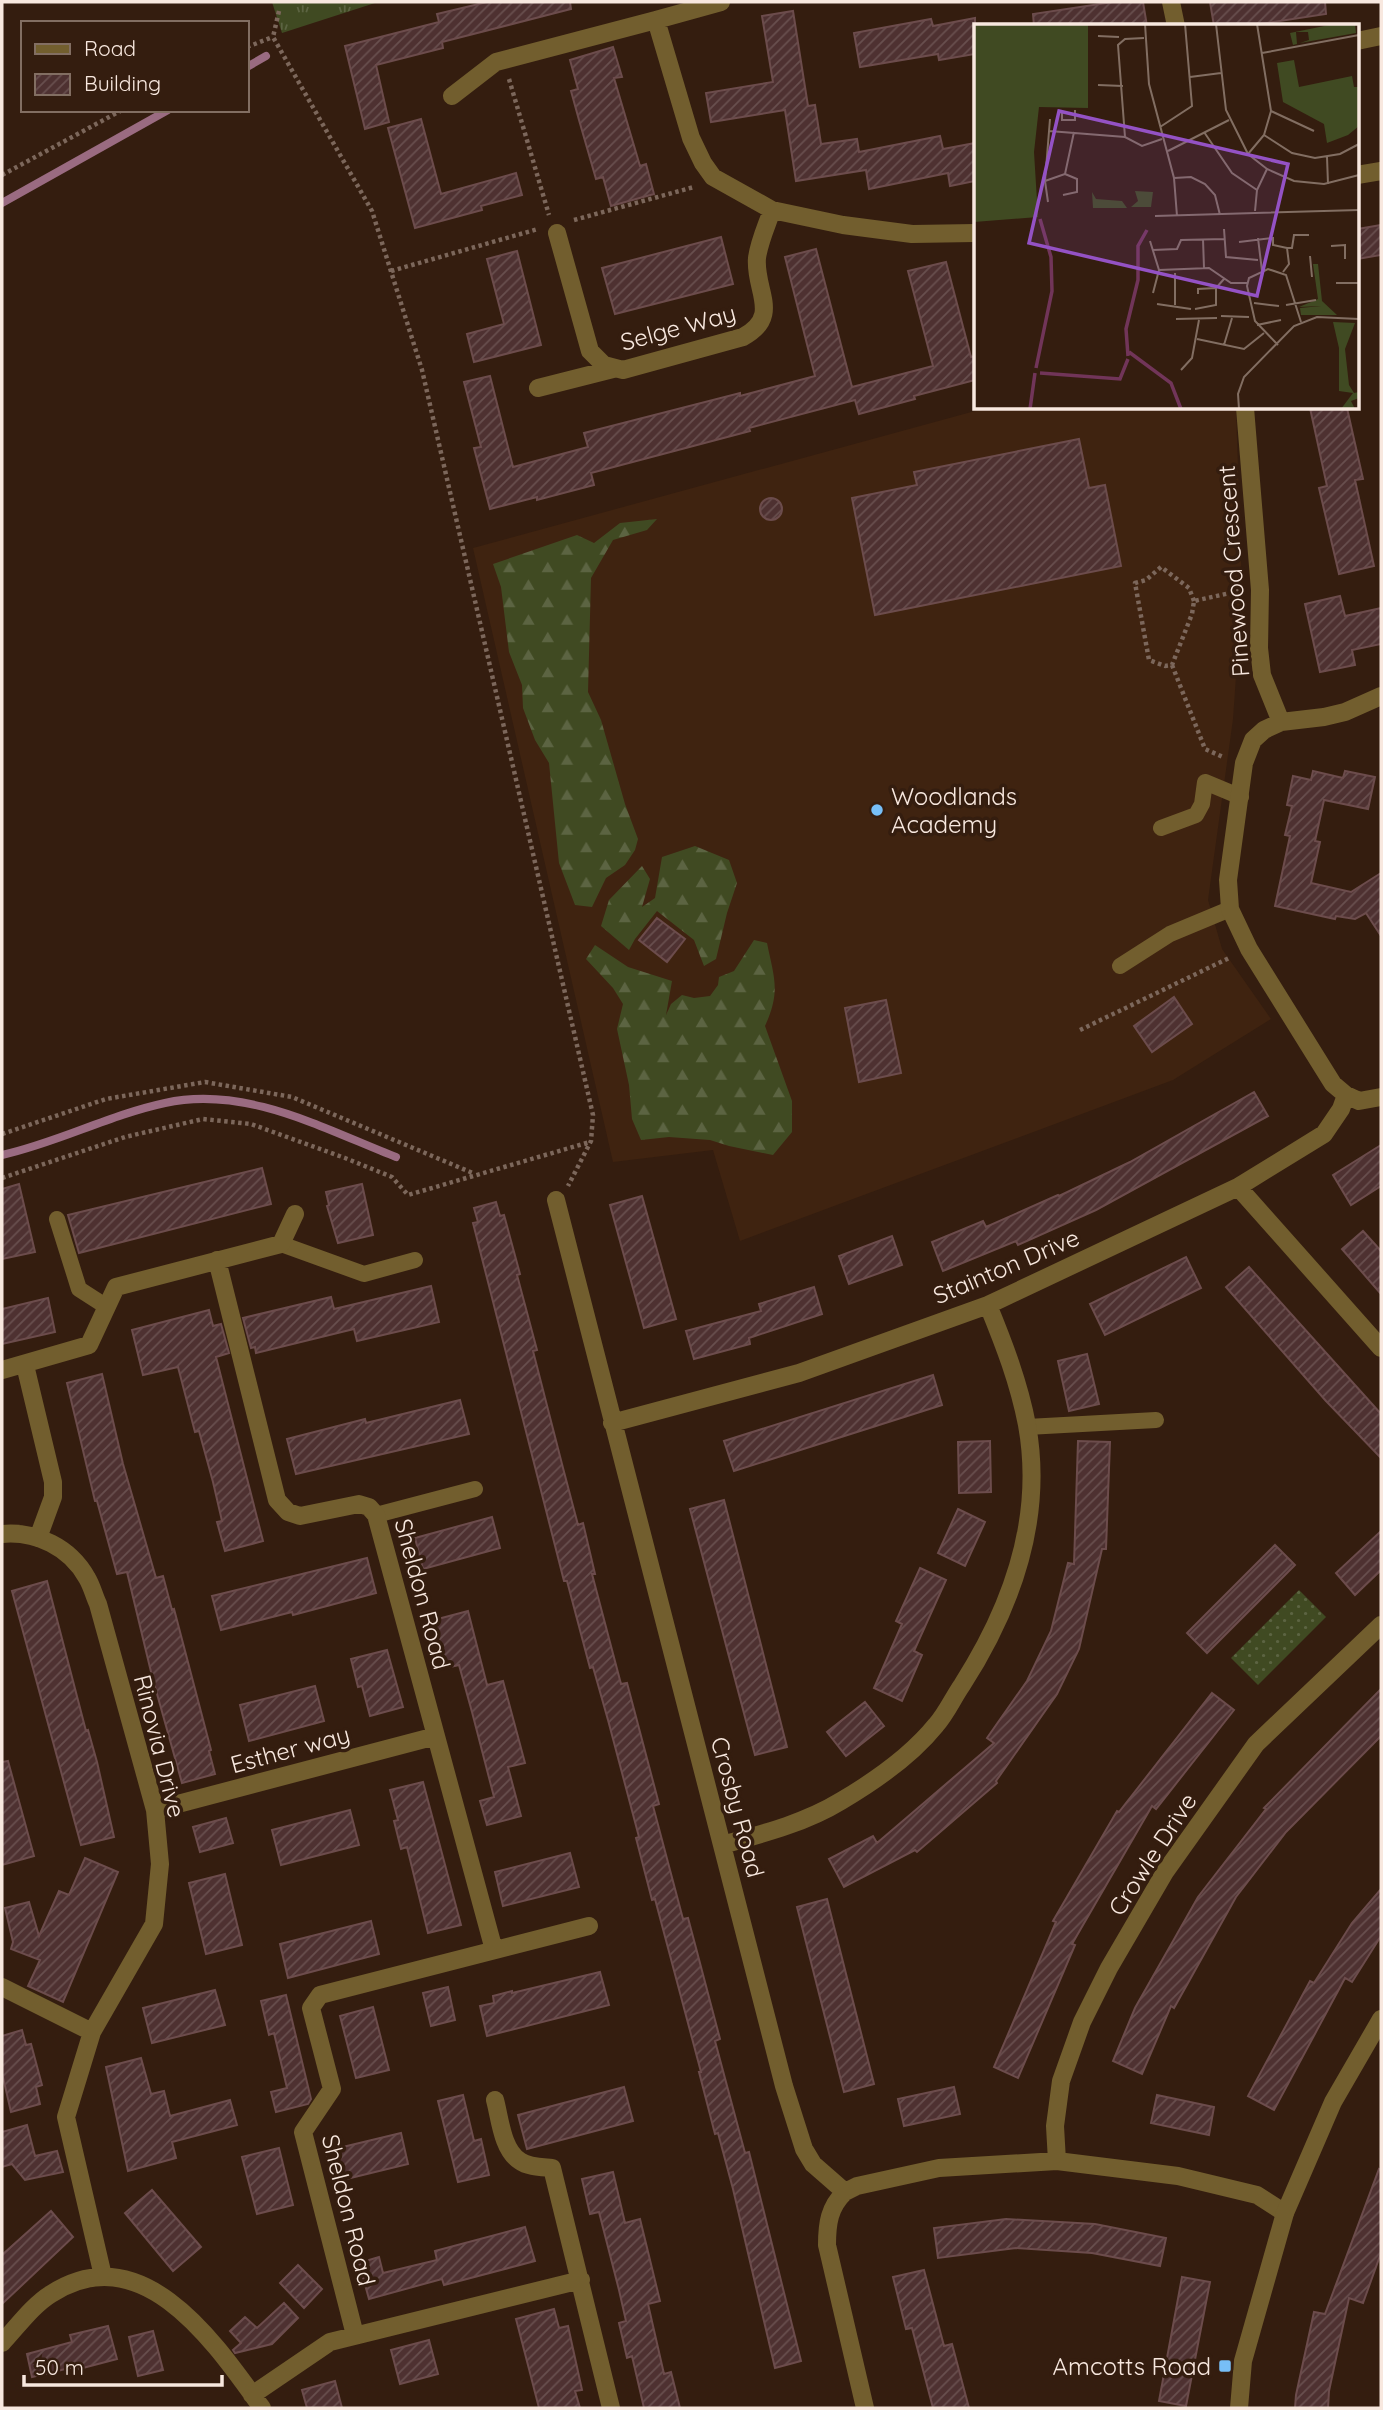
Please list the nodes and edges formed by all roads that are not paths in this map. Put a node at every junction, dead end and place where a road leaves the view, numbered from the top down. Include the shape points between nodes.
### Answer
1 (721, 2) edge
2 (1171, 2) edge
3 (656, 20) junction
4 (1176, 24) edge
5 (1381, 36) edge
6 (1358, 41) edge
7 (452, 96) dead end
8 (1381, 171) edge
9 (1358, 175) edge
10 (772, 210) junction
11 (555, 227) road end
12 (974, 233) edge
13 (613, 369) junction
14 (538, 388) dead end
15 (1245, 410) edge
16 (1381, 696) edge
17 (1280, 722) junction
18 (1241, 797) junction
19 (1161, 828) dead end
20 (1230, 909) junction
21 (1120, 966) dead end
22 (1346, 1095) junction
23 (1381, 1097) edge
24 (1238, 1187) junction
25 (556, 1200) road end
26 (295, 1214) dead end
27 (57, 1219) dead end
28 (281, 1244) junction
29 (217, 1260) junction
30 (415, 1260) dead end
31 (988, 1305) junction
32 (107, 1307) junction
33 (1381, 1348) edge
34 (25, 1365) junction
35 (2, 1370) edge
36 (1156, 1420) dead end
37 (612, 1423) junction
38 (1027, 1427) junction
39 (475, 1489) dead end
40 (376, 1515) junction
41 (2, 1534) edge
42 (38, 1538) junction
43 (1381, 1625) edge
44 (436, 1736) junction
45 (155, 1810) junction
46 (722, 1844) junction
47 (589, 1926) dead end
48 (494, 1951) junction
49 (2, 1987) edge
50 (1381, 2019) edge
51 (92, 2032) junction
52 (495, 2099) dead end
53 (1057, 2161) junction
54 (845, 2192) junction
55 (1284, 2213) junction
56 (103, 2276) junction
57 (580, 2280) junction
58 (355, 2335) junction
59 (2, 2343) edge
60 (257, 2402) edge
61 (611, 2408) edge
62 (865, 2408) edge
63 (1239, 2408) edge

1 - 3 street
2 - 4 street
3 - 7 street via 496,62
3 - 10 street via 702,163 713,177
5 - 6 street
8 - 9 street
10 - 12 street via 912,234
10 - 13 street, Selge Way via 757,260 764,315 752,332 633,368
11 - 13 street, Selge Way via 590,351
13 - 14 street, Selge Way
15 - 17 street, Pinewood Crescent via 1260,590 1259,648 1262,674
16 - 17 street via 1345,712
17 - 18 street via 1253,740 1244,763
18 - 19 lane via 1205,782 1196,815
18 - 20 street via 1229,866
20 - 21 lane via 1170,934
20 - 22 street via 1249,949 1323,1068
22 - 23 street via 1359,1101
22 - 24 street, Stainton Drive via 1324,1134
24 - 31 street, Stainton Drive
24 - 33 street
25 - 37 street, Crosby Road
26 - 28 street
27 - 32 lane via 79,1289
28 - 29 street
28 - 30 lane via 364,1274
29 - 32 street via 116,1287
29 - 40 street, Sheldon Road via 277,1500 288,1512 300,1516 359,1504
31 - 37 street, Stainton Drive via 799,1373
31 - 38 street via 1009,1358
32 - 34 street via 89,1345
34 - 35 street
34 - 42 street via 53,1482 53,1497
36 - 38 lane
37 - 46 street, Crosby Road
38 - 46 street via 1031,1473 1028,1533 1013,1586 977,1661 936,1725 905,1756 839,1803 796,1822
39 - 40 lane
40 - 44 street, Sheldon Road
41 - 42 street
42 - 45 street, Rinovia Drive via 70,1556 87,1577
43 - 53 street, Crowle Drive via 1256,1744 1165,1872 1082,2022 1061,2081 1055,2126
44 - 45 street, Esther way
44 - 48 street, Sheldon Road
45 - 51 street, Rinovia Drive via 160,1864 154,1924
46 - 54 street, Crosby Road via 804,2149 813,2164
47 - 48 street, Sheldon Road
48 - 58 street, Sheldon Road via 320,1995 311,2008 331,2089 303,2132
49 - 51 street
50 - 55 street via 1333,2102
51 - 56 street, Rinovia Drive via 66,2117
52 - 57 street via 508,2147 519,2161 552,2168
53 - 54 street via 939,2168
53 - 55 street via 1178,2176 1257,2195
54 - 62 street via 832,2210 827,2245
55 - 63 street via 1243,2361
56 - 59 street via 75,2281 49,2295
56 - 60 street via 130,2279 154,2289 209,2340
57 - 58 street
57 - 61 street
58 - 60 street via 330,2342

